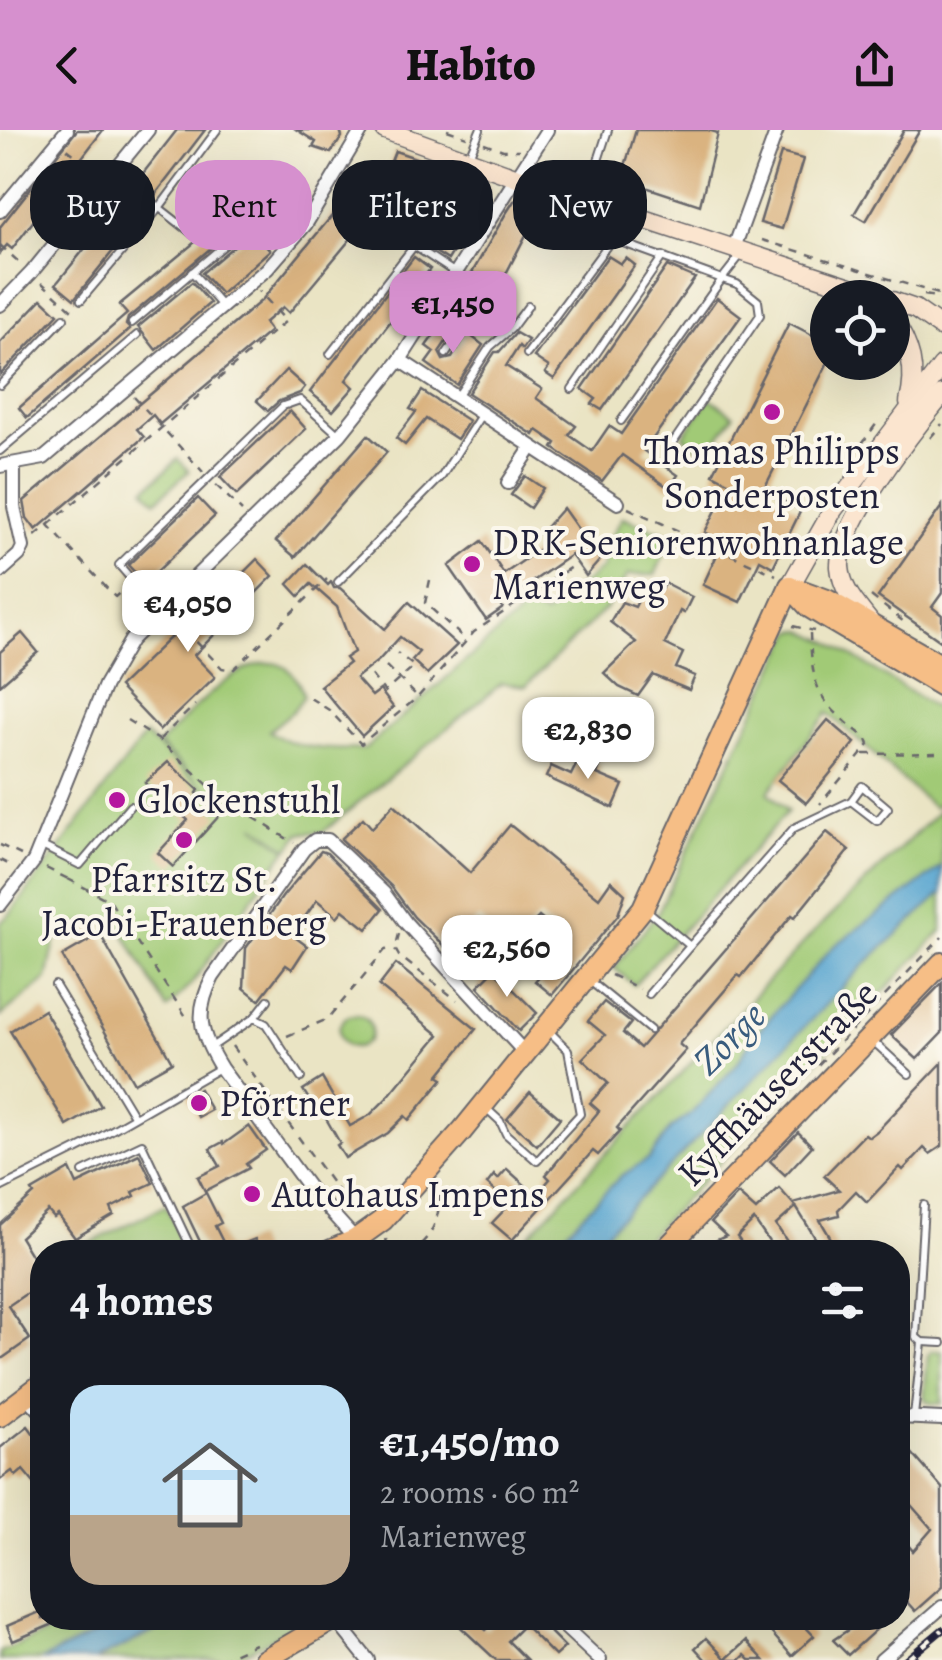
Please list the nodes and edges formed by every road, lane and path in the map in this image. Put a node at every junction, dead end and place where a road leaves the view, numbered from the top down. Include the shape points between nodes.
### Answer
1 (148, 130) edge
2 (217, 130) edge
3 (362, 130) edge
4 (385, 130) edge
5 (447, 130) edge
6 (480, 130) edge
7 (547, 130) edge
8 (608, 130) edge
9 (777, 130) edge
10 (62, 136) edge
11 (476, 140) junction
12 (530, 154) junction
13 (91, 160) edge
14 (124, 160) edge
15 (468, 160) joint
16 (526, 160) edge
17 (598, 160) edge
18 (513, 182) edge
19 (155, 205) edge
20 (160, 208) junction
21 (0, 211) edge
22 (647, 216) edge
23 (175, 220) edge
24 (740, 244) junction
25 (50, 250) edge
26 (218, 250) edge
27 (663, 256) junction
28 (192, 272) junction
29 (458, 274) junction
30 (722, 279) junction
31 (835, 280) edge
32 (252, 282) junction
33 (942, 294) edge
34 (81, 300) joint
35 (0, 305) edge
36 (528, 306) dead end
37 (222, 307) junction
38 (910, 308) edge
39 (942, 309) edge
40 (915, 310) junction
41 (431, 314) junction
42 (64, 318) joint
43 (132, 323) dead end
44 (942, 328) edge
45 (137, 335) dead end
46 (330, 354) dead end
47 (446, 354) dead end
48 (527, 354) dead end
49 (910, 355) edge
50 (400, 360) junction
51 (942, 366) edge
52 (0, 385) edge
53 (126, 388) junction
54 (572, 389) dead end
55 (942, 396) edge
56 (456, 398) junction
57 (907, 411) junction
58 (482, 415) junction
59 (621, 421) dead end
60 (161, 428) junction
61 (340, 436) junction
62 (670, 447) dead end
63 (531, 448) junction
64 (4, 461) edge
65 (197, 466) dead end
66 (508, 483) dead end
67 (220, 489) dead end
68 (618, 503) joint
69 (237, 506) dead end
70 (48, 525) junction
71 (23, 547) junction
72 (574, 565) dead end
73 (0, 572) edge
74 (430, 580) dead end
75 (338, 582) joint
76 (786, 582) junction
77 (126, 587) dead end
78 (865, 591) dead end
79 (160, 609) junction
80 (873, 625) junction
81 (913, 629) dead end
82 (810, 630) dead end
83 (467, 640) junction
84 (398, 652) dead end
85 (386, 666) dead end
86 (942, 666) edge
87 (371, 675) dead end
88 (401, 681) junction
89 (942, 686) edge
90 (310, 698) dead end
91 (418, 698) junction
92 (195, 705) dead end
93 (127, 720) dead end
94 (159, 740) junction
95 (942, 753) edge
96 (861, 754) junction
97 (851, 800) junction
98 (130, 806) dead end
99 (812, 820) junction
100 (0, 845) edge
101 (310, 845) junction
102 (41, 846) junction
103 (34, 861) junction
104 (80, 865) junction
105 (68, 879) junction
106 (0, 905) edge
107 (642, 908) junction
108 (406, 923) junction
109 (690, 946) junction
110 (395, 949) junction
111 (942, 963) edge
112 (596, 975) junction
113 (54, 984) dead end
114 (649, 994) joint
115 (268, 1000) dead end
116 (467, 1008) dead end
117 (254, 1018) junction
118 (202, 1024) junction
119 (545, 1028) junction
120 (650, 1030) dead end
121 (226, 1038) junction
122 (869, 1038) junction
123 (277, 1040) junction
124 (209, 1048) junction
125 (525, 1053) junction
126 (222, 1068) junction
127 (909, 1074) dead end
128 (301, 1078) dead end
129 (482, 1106) junction
130 (134, 1116) junction
131 (442, 1170) dead end
132 (83, 1172) dead end
133 (0, 1188) edge
134 (924, 1205) dead end
135 (350, 1214) dead end
136 (187, 1240) edge
137 (356, 1240) edge
138 (366, 1240) edge
139 (426, 1240) edge
140 (675, 1240) edge
141 (922, 1342) junction
142 (942, 1344) edge
143 (30, 1393) edge
144 (24, 1398) junction
145 (30, 1404) edge
146 (0, 1416) edge
147 (910, 1418) edge
148 (914, 1418) junction
149 (942, 1419) edge
150 (942, 1607) edge
151 (309, 1630) edge
152 (345, 1630) edge
153 (569, 1630) edge
154 (261, 1651) edge
155 (220, 1660) edge
156 (368, 1660) edge
157 (600, 1660) edge
158 (881, 1660) edge

1 - 14 street
2 - 20 lane
3 - 32 street via 306,224
4 - 15 main road
5 - 11 path
6 - 11 lane
7 - 12 street
8 - 17 lane
9 - 24 street
10 - 13 path
10 - 21 street
11 - 12 path
11 - 15 lane
12 - 16 street
18 - 29 street
19 - 20 lane
20 - 23 lane
20 - 34 lane
22 - 24 main road
24 - 30 lane
24 - 31 main road
24 - 33 path
25 - 35 street
26 - 28 lane
27 - 30 lane
27 - 48 lane via 612,239
27 - 54 lane
28 - 37 lane
28 - 43 lane
29 - 41 street
29 - 46 lane via 414,246
30 - 59 lane
30 - 62 lane via 758,301 760,315
32 - 37 street
32 - 60 path via 286,320
34 - 42 path
36 - 56 lane via 490,346
37 - 53 street
38 - 40 main road
39 - 40 main road
40 - 44 main road
41 - 47 lane via 460,334
41 - 50 street
42 - 52 lane
45 - 64 lane
49 - 57 main road via 914,380
50 - 56 street
50 - 61 street
51 - 57 main road
53 - 60 path
53 - 64 street via 44,458
55 - 80 main road via 880,478 846,538 843,583
56 - 58 street
57 - 76 main road
58 - 63 street
58 - 75 lane via 442,476
60 - 65 path
60 - 70 path
61 - 79 street
61 - 79 lane via 300,400 283,406 119,564
63 - 66 street
63 - 68 street
64 - 71 street
67 - 69 path
68 - 76 path
70 - 71 path
70 - 77 path via 115,597
71 - 73 street
72 - 83 path
74 - 83 path via 425,603
75 - 79 path via 330,575 233,670 222,668
76 - 80 main road
76 - 89 main road via 808,606
76 - 107 main road
78 - 81 path
79 - 102 street via 131,640 105,685
80 - 86 main road
82 - 96 path via 820,696 867,739
83 - 91 path
84 - 88 path via 414,666
85 - 88 path
87 - 88 path via 385,692
88 - 91 path
90 - 91 path via 361,744
92 - 94 path
93 - 94 path
94 - 101 path via 221,797
95 - 96 path
96 - 99 path
97 - 97 lane via 876,820 888,808 862,786
97 - 99 lane
98 - 104 lane
99 - 109 lane via 794,828
100 - 103 path
101 - 108 street via 328,840 384,892
101 - 118 street via 214,977 202,999
102 - 103 street
102 - 104 lane
103 - 105 path
103 - 106 street
104 - 105 path
105 - 118 path via 110,901 184,1017
107 - 109 lane
107 - 112 main road
108 - 110 path
108 - 125 street
109 - 114 lane
110 - 116 path
110 - 123 path via 384,950 328,1019
111 - 122 main road, Kyffhäuserstraße
112 - 114 path
112 - 119 main road
112 - 120 lane
113 - 130 lane
115 - 117 lane
117 - 121 lane
117 - 123 lane
118 - 124 street
119 - 125 main road
119 - 129 lane via 568,1050 580,1114 537,1161
121 - 124 lane
121 - 135 path
122 - 127 lane
122 - 140 main road, Kyffhäuserstraße
123 - 128 lane
124 - 126 street
125 - 129 main road
126 - 130 lane
126 - 137 street
129 - 138 main road
130 - 133 lane
131 - 139 path via 438,1219
132 - 136 lane via 142,1144
134 - 141 lane via 916,1337
141 - 142 lane
141 - 148 lane
143 - 144 main road
144 - 145 lane
144 - 146 main road
147 - 148 street
148 - 149 street
150 - 158 street
151 - 154 main road
152 - 156 street
153 - 157 street
154 - 155 path

